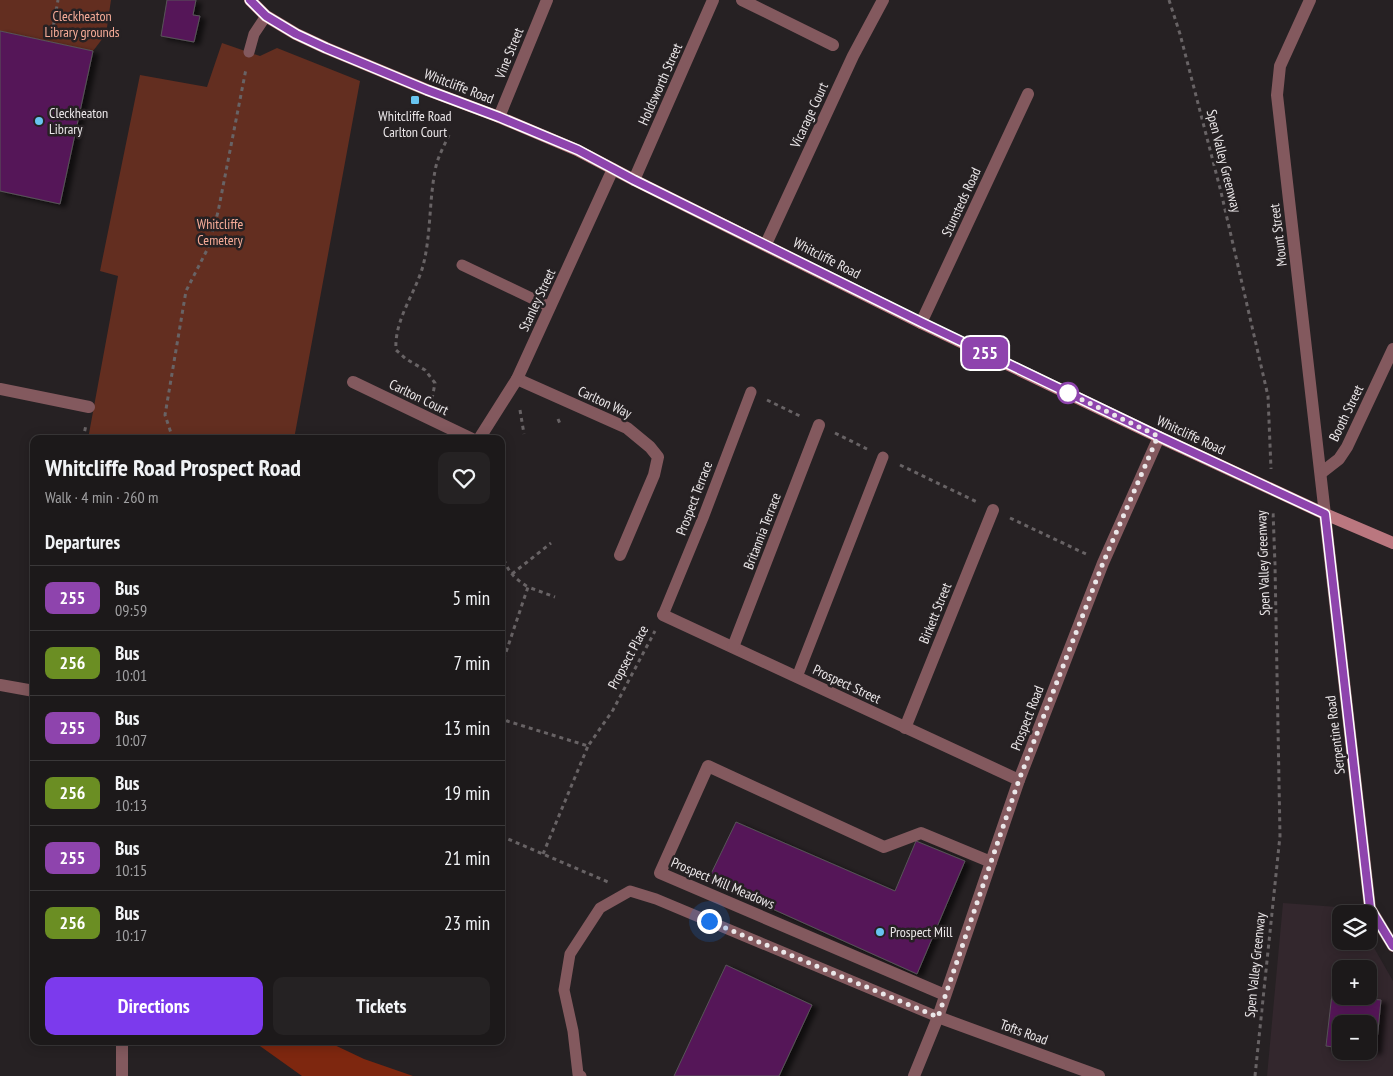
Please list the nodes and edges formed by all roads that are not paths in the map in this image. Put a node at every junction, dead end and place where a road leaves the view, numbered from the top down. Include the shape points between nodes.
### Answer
1 (250, 0) edge
2 (547, 0) edge
3 (713, 0) edge
4 (742, 0) edge
5 (883, 0) edge
6 (1310, 0) edge
7 (266, 16) junction
8 (833, 45) dead end
9 (249, 52) road end
10 (1028, 94) dead end
11 (499, 117) junction
12 (614, 169) junction
13 (634, 180) junction
14 (766, 244) junction
15 (462, 265) dead end
16 (550, 307) junction
17 (921, 322) junction
18 (1393, 349) edge
19 (518, 379) junction
20 (353, 382) dead end
21 (0, 389) edge
22 (751, 392) road end
23 (89, 407) dead end
24 (819, 426) road end
25 (464, 435) edge
26 (481, 435) edge
27 (1158, 436) junction
28 (883, 456) road end
29 (1320, 473) junction
30 (993, 510) road end
31 (1325, 514) junction
32 (1393, 543) edge
33 (620, 555) dead end
34 (663, 615) joint
35 (733, 647) junction
36 (797, 677) junction
37 (0, 685) edge
38 (30, 690) edge
39 (905, 728) junction
40 (1019, 780) junction
41 (991, 862) junction
42 (1393, 946) edge
43 (945, 995) junction
44 (938, 1017) junction
45 (122, 1045) edge
46 (122, 1076) edge
47 (581, 1076) edge
48 (914, 1076) edge
49 (1099, 1076) edge

1 - 7 main road, Whitcliffe Road
2 - 11 street, Vine Street
3 - 13 street, Holdsworth Street
4 - 8 street
5 - 14 street, Vicarage Court via 853,56
6 - 29 street, Mount Street via 1280,66 1277,95
7 - 9 lane via 254,34
7 - 11 main road, Whitcliffe Road via 326,48
10 - 17 street, Stunsteds Road
11 - 12 main road, Whitcliffe Road
12 - 13 main road, Whitcliffe Road
12 - 16 street, Stanley Street
13 - 14 main road, Whitcliffe Road
14 - 17 main road, Whitcliffe Road
15 - 16 lane
16 - 19 street, Stanley Street
17 - 27 main road, Whitcliffe Road
18 - 29 street, Booth Street via 1347,447 1339,459
19 - 26 street, Stanley Street
19 - 33 street, Carlton Way via 627,428 658,457 654,475
20 - 25 street, Carlton Court
21 - 23 street
22 - 34 lane, Prospect Terrace
24 - 35 street, Britannia Terrace
27 - 31 main road, Whitcliffe Road, bridge
27 - 40 street, Prospect Road via 1103,563
28 - 36 lane
29 - 31 street
30 - 39 street, Birkett Street
31 - 32 main road, Whitcliffe Road
31 - 42 street, Serpentine Road via 1370,908
34 - 35 street, Prospect Street
35 - 36 street, Prospect Street
36 - 39 street, Prospect Street
37 - 38 street
39 - 40 street, Prospect Street
40 - 41 street, Prospect Road
41 - 43 street, Prospect Road
41 - 43 street, Prospect Mill Meadows via 921,833 884,847 708,766 660,872
43 - 44 street, Prospect Road
44 - 47 lane via 630,891 600,908 570,954 564,990 578,1074
44 - 48 street, Prospect Road
44 - 49 street, Tofts Road
45 - 46 street

